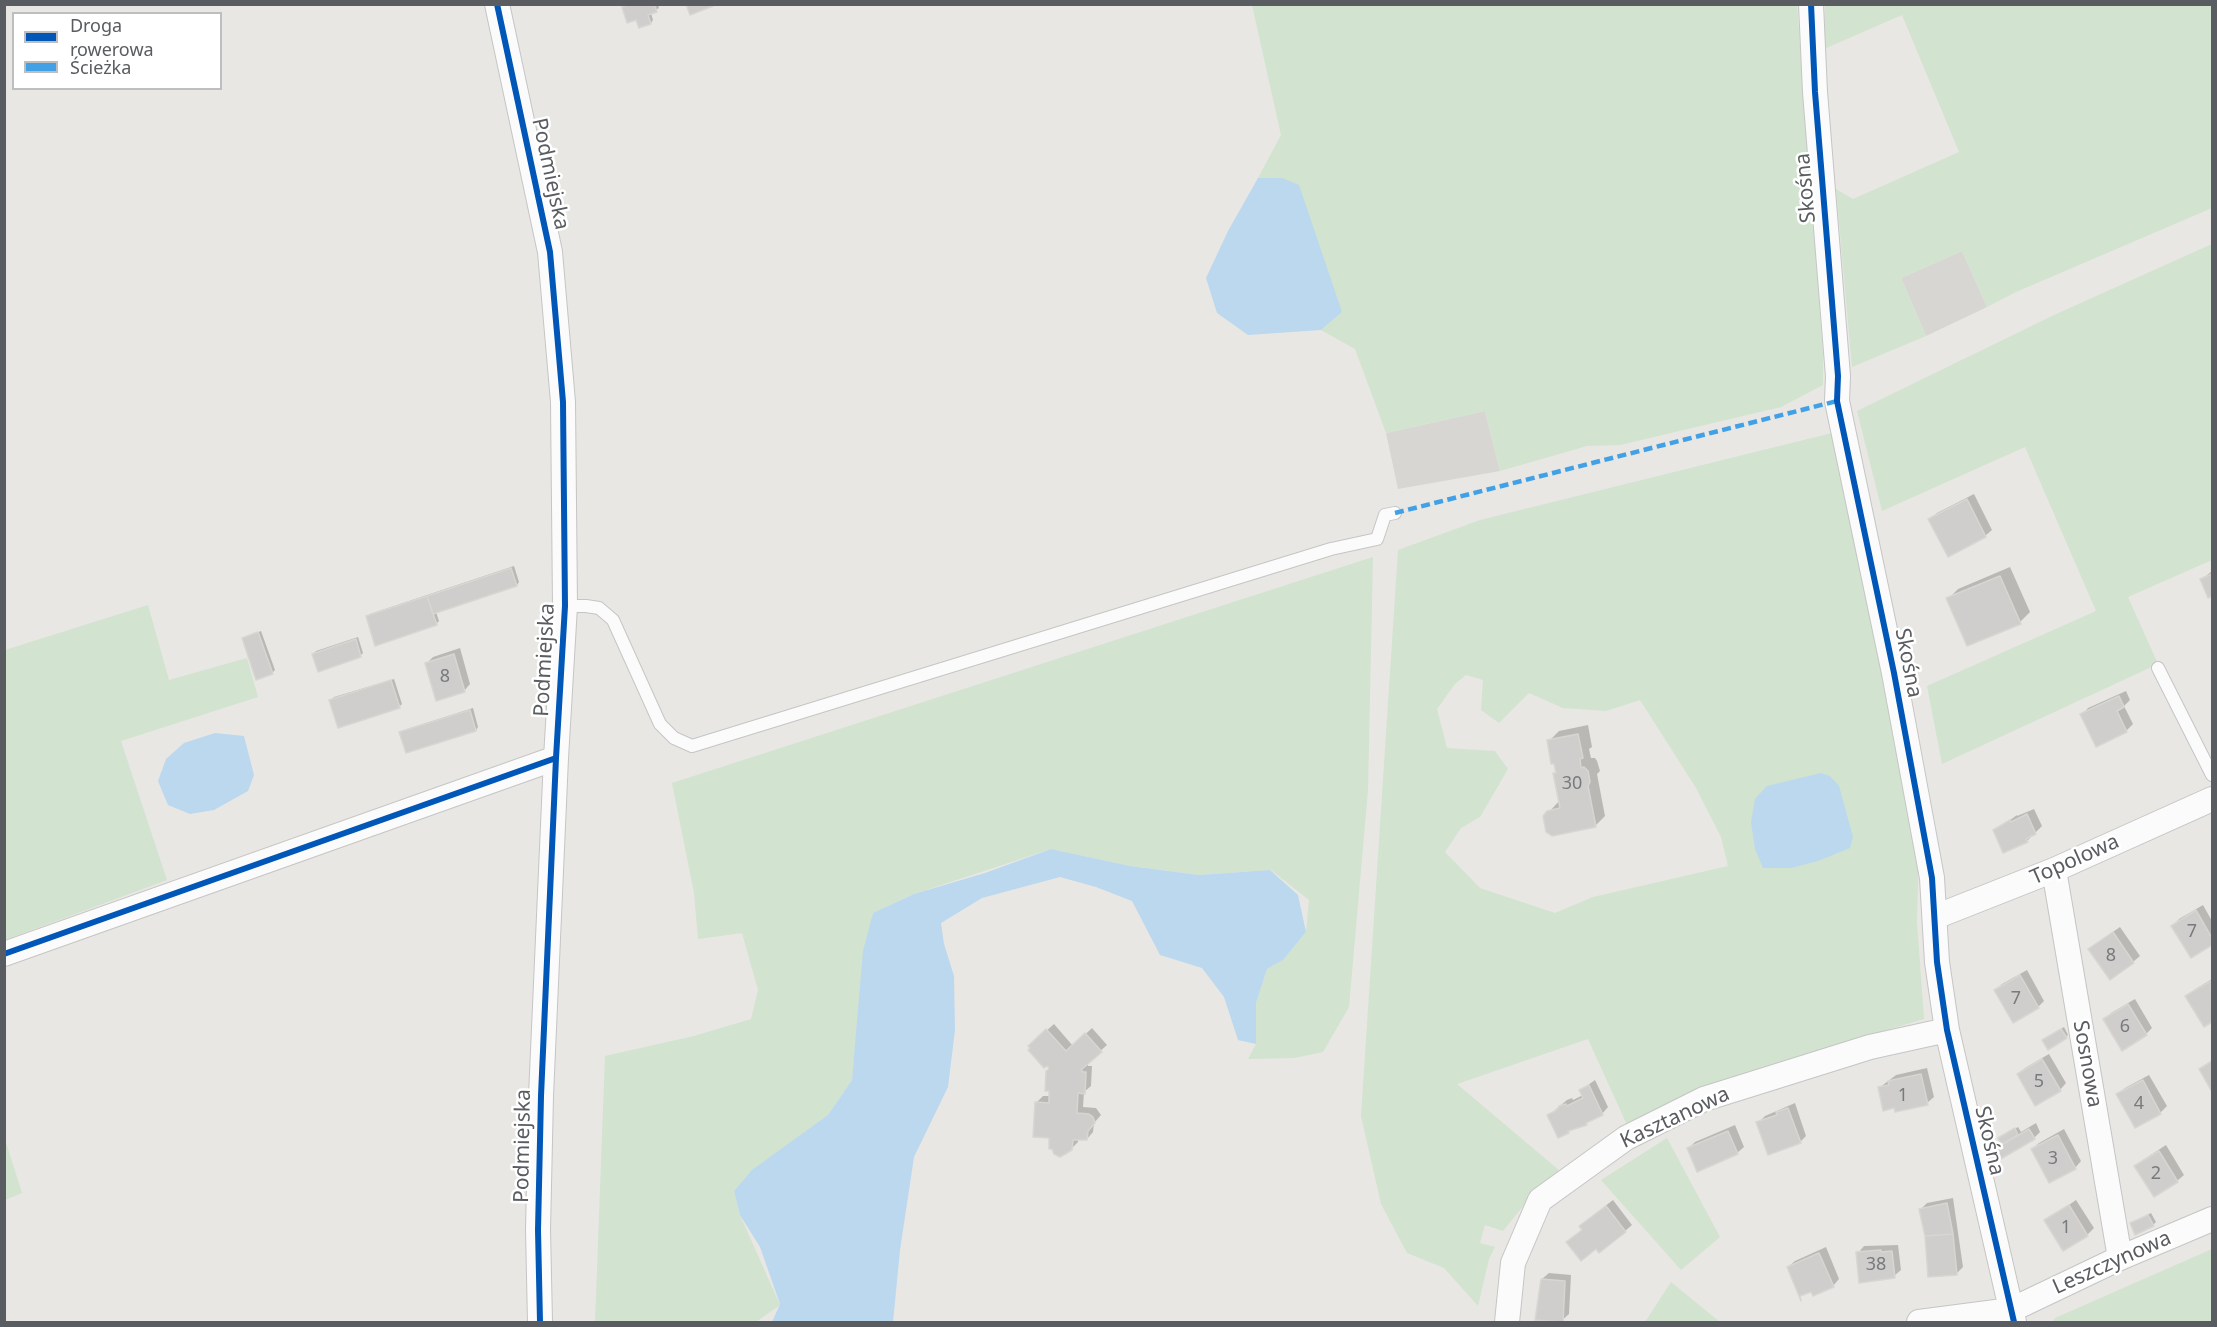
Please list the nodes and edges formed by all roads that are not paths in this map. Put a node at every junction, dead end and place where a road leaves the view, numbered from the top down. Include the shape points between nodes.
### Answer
1 (497, 4) edge
2 (1811, 4) edge
3 (1395, 513) dead end
4 (565, 606) junction
5 (2158, 668) dead end
6 (556, 758) junction
7 (2212, 775) edge
8 (2212, 799) edge
9 (2054, 870) junction
10 (1935, 917) junction
11 (4, 954) edge
12 (1947, 1030) junction
13 (2212, 1219) edge
14 (2120, 1258) junction
15 (2013, 1316) edge
16 (540, 1323) edge
17 (1508, 1323) edge
18 (1919, 1323) edge

1 - 4 street, Podmiejska via 550,252 563,402
2 - 10 street, Skośna via 1837,401 1896,685 1932,878
3 - 4 lane via 1385,515 1377,539 1330,549 692,746 674,738 660,724 613,621 599,608
4 - 6 street, Podmiejska
5 - 7 lane
6 - 11 street
6 - 16 street, Podmiejska via 541,1107
8 - 9 street, Topolowa
9 - 10 street, Topolowa
9 - 14 street, Sosnowa
10 - 12 street, Skośna
12 - 15 street, Skośna
12 - 17 street, Kasztanowa via 1870,1047 1704,1099 1626,1138 1540,1200 1512,1263
13 - 14 street, Leszczynowa
14 - 15 street, Leszczynowa
15 - 18 street

